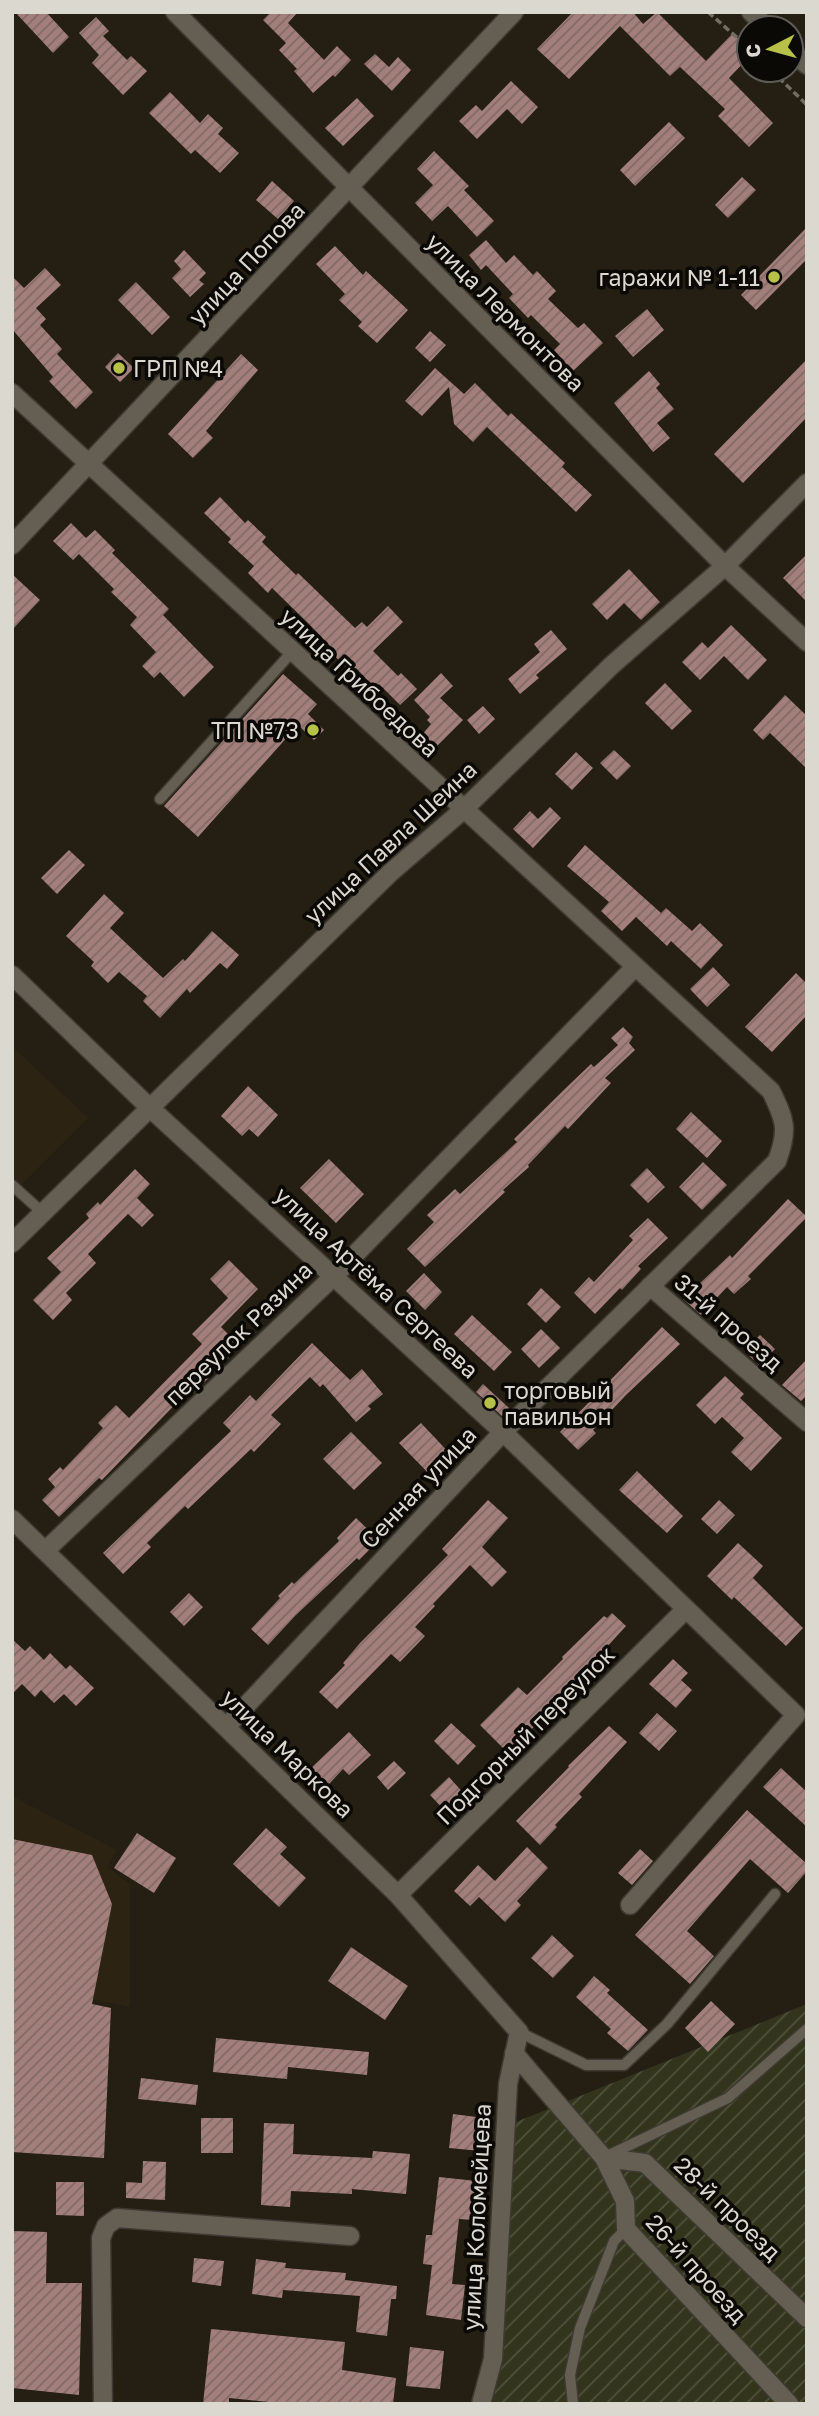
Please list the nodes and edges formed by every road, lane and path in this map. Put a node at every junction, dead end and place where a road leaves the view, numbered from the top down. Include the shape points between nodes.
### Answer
1 (175, 12) edge
2 (514, 12) edge
3 (708, 12) edge
4 (735, 36) edge
5 (785, 84) edge
6 (807, 105) edge
7 (349, 189) junction
8 (12, 393) edge
9 (89, 465) junction
10 (807, 483) edge
11 (12, 545) edge
12 (725, 566) junction
13 (807, 642) edge
14 (292, 652) junction
15 (160, 799) dead end
16 (463, 810) junction
17 (635, 967) junction
18 (12, 975) edge
19 (149, 1107) junction
20 (785, 1129) joint
21 (12, 1185) edge
22 (43, 1213) junction
23 (12, 1243) edge
24 (335, 1275) junction
25 (650, 1286) junction
26 (807, 1422) edge
27 (503, 1432) junction
28 (12, 1519) edge
29 (46, 1550) junction
30 (687, 1609) junction
31 (226, 1727) junction
32 (775, 1894) dead end
33 (398, 1895) junction
34 (630, 1905) dead end
35 (807, 2029) edge
36 (519, 2032) junction
37 (514, 2053) junction
38 (604, 2158) junction
39 (626, 2229) junction
40 (350, 2236) dead end
41 (807, 2318) edge
42 (103, 2404) edge
43 (481, 2404) edge
44 (573, 2404) edge
45 (789, 2404) edge

1 - 7 street, улица Лермонтова
2 - 7 street, улица Попова
3 - 4 path
5 - 6 path
7 - 9 street, улица Попова
7 - 12 street, улица Лермонтова
8 - 9 street, улица Грибоедова
9 - 11 street, улица Попова
9 - 14 street, улица Грибоедова
10 - 12 street, улица Павла Шеина
12 - 13 street, улица Лермонтова
12 - 16 street, улица Павла Шеина via 612,665
14 - 15 lane
14 - 16 street, улица Грибоедова
16 - 17 street, улица Грибоедова
16 - 19 street, улица Павла Шеина via 390,873
17 - 20 street, улица Грибоедова via 771,1091
17 - 24 street, переулок Разина
18 - 19 street, улица Артёма Сергеева
19 - 22 street, улица Павла Шеина
19 - 24 street, улица Артёма Сергеева
20 - 25 street, Сенная улица via 777,1161
21 - 22 lane
22 - 23 street, улица Павла Шеина
24 - 27 street, улица Артёма Сергеева
24 - 29 street, переулок Разина
25 - 26 street, 31-й проезд
25 - 27 street, Сенная улица
27 - 30 street, улица Артёма Сергеева
27 - 31 street, Сенная улица
28 - 29 street, улица Маркова
29 - 31 street, улица Маркова
30 - 33 street, Подгорный переулок
30 - 34 street, улица Артёма Сергеева via 796,1715
31 - 33 street, улица Маркова
32 - 36 lane via 667,2024 624,2065 586,2065
33 - 36 street, улица Маркова
35 - 38 lane via 728,2098
36 - 37 street, улица Коломейцева
37 - 38 street, 26-й проезд
37 - 43 street, улица Коломейцева via 508,2084 493,2359
38 - 39 street, 26-й проезд via 625,2201
38 - 41 street, 28-й проезд via 645,2163
39 - 44 lane via 614,2241 580,2328 570,2375
39 - 45 street, 26-й проезд
40 - 42 street via 117,2218 106,2226 101,2238

